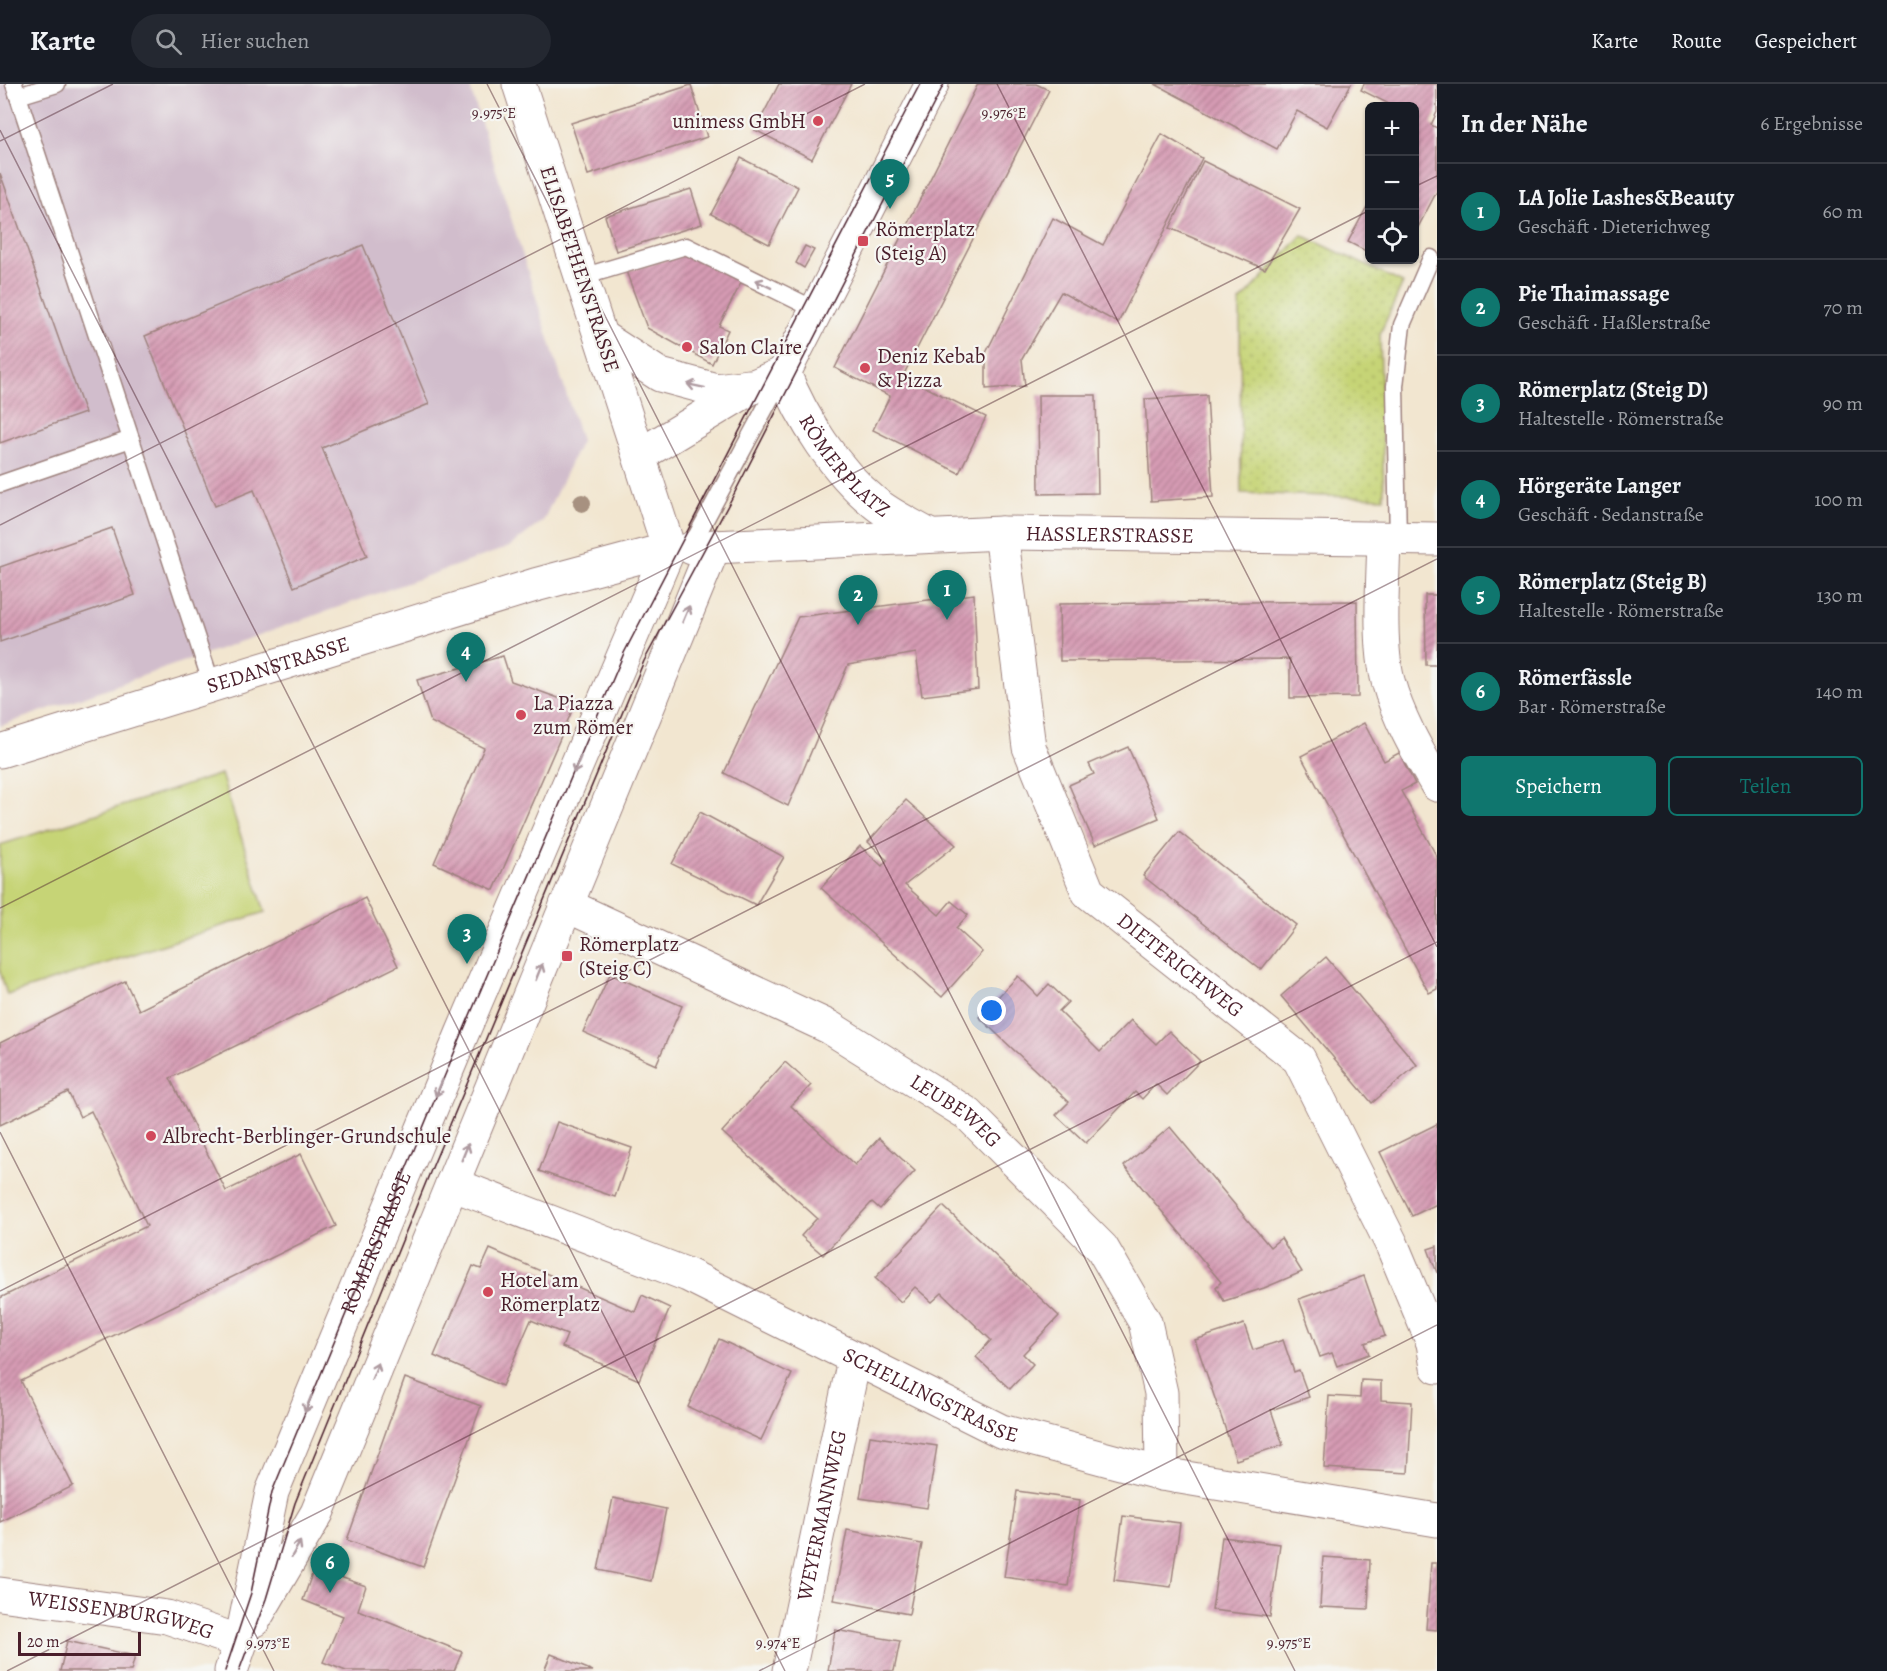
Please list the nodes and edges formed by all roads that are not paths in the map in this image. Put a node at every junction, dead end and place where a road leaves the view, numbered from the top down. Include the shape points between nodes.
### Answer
1 (57, 84) edge
2 (519, 84) edge
3 (932, 84) edge
4 (16, 90) edge
5 (1431, 258) dead end
6 (582, 277) junction
7 (816, 310) junction
8 (603, 338) junction
9 (784, 373) junction
10 (754, 386) junction
11 (131, 439) junction
12 (640, 455) junction
13 (0, 484) edge
14 (1000, 533) junction
15 (930, 536) junction
16 (1437, 539) edge
17 (1391, 540) junction
18 (691, 548) junction
19 (212, 685) junction
20 (0, 752) edge
21 (1437, 785) edge
22 (566, 905) junction
23 (452, 1184) junction
24 (854, 1360) junction
25 (1437, 1367) edge
26 (1161, 1474) junction
27 (1437, 1520) edge
28 (0, 1594) edge
29 (236, 1657) edge
30 (789, 1671) edge

1 - 4 lane
2 - 6 street, ELISABETHENSTRASSE
3 - 7 street
4 - 11 lane
5 - 17 lane via 1402,325 1395,386
7 -> 6 lane via 686,246
6 - 8 street, ELISABETHENSTRASSE
7 - 9 street
10 -> 8 street via 716,390 687,384 660,375
8 - 12 street, ELISABETHENSTRASSE
9 - 10 street
9 - 15 street, RÖMERPLATZ via 798,408 831,455 874,502
9 - 18 lane
10 - 12 street
11 - 13 lane
11 - 19 lane
12 - 18 street
14 - 15 street, HASSLERSTRASSE
14 - 17 street, HASSLERSTRASSE
14 - 25 street, DIETERICHWEG via 1029,747 1088,892 1299,1059 1392,1245 1433,1343
15 - 18 street, HASSLERSTRASSE
16 - 17 street, HASSLERSTRASSE
17 - 21 street via 1383,624 1388,681 1410,738
18 - 19 street, SEDANSTRASSE via 558,579
22 -> 18 street via 663,668
18 -> 29 street, RÖMERSTRASSE via 624,653 272,1492
19 - 20 street, SEDANSTRASSE
23 -> 22 street
22 - 26 street, LEUBEWEG via 829,1027 968,1114 1102,1248 1145,1322 1161,1393
23 - 24 street, SCHELLINGSTRASSE via 688,1275
29 -> 23 street via 316,1513
24 - 26 street, SCHELLINGSTRASSE via 1001,1431
24 - 30 street, WEYERMANNWEG
26 - 27 street, SCHELLINGSTRASSE
28 - 29 street, WEISSENBURGWEG via 167,1617

